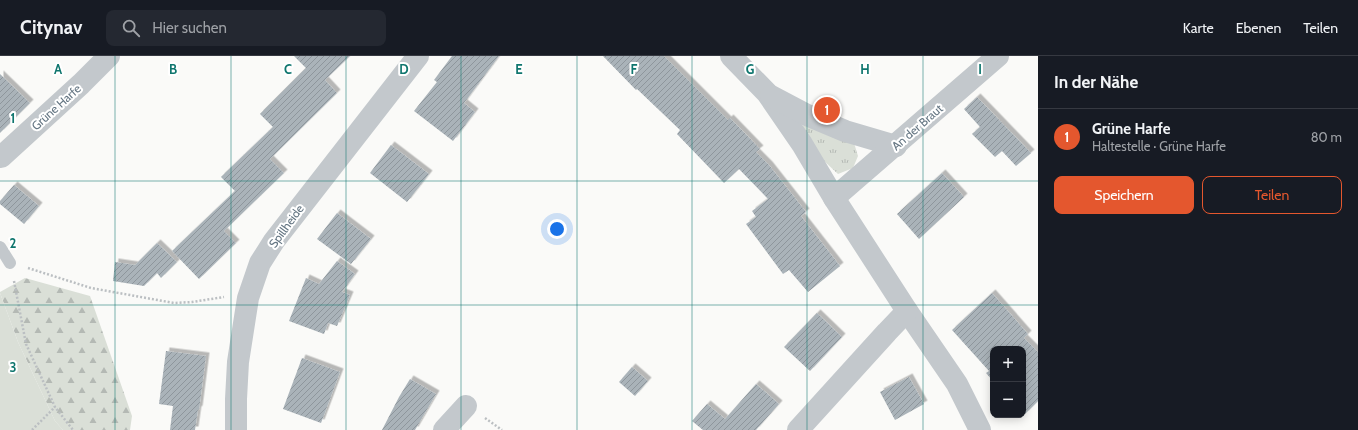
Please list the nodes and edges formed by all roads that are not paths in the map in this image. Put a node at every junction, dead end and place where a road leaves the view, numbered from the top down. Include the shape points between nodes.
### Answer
1 (109, 56) edge
2 (418, 56) edge
3 (731, 56) edge
4 (998, 56) edge
5 (767, 94) junction
6 (896, 146) junction
7 (1, 156) dead end
8 (834, 198) junction
9 (0, 247) edge
10 (10, 263) road end
11 (908, 312) junction
12 (466, 406) dead end
13 (236, 430) edge
14 (444, 430) edge
15 (798, 430) edge
16 (980, 430) edge

1 - 7 street, Grüne Harfe
2 - 13 street, Spillheide via 274,241 260,263 248,298 238,362
3 - 5 street
4 - 6 street, An der Braut
5 - 6 street via 845,131
5 - 8 street via 802,144
6 - 8 street, An der Braut
8 - 11 street
9 - 10 lane
11 - 15 street via 886,332
11 - 16 street via 957,384
12 - 14 street

